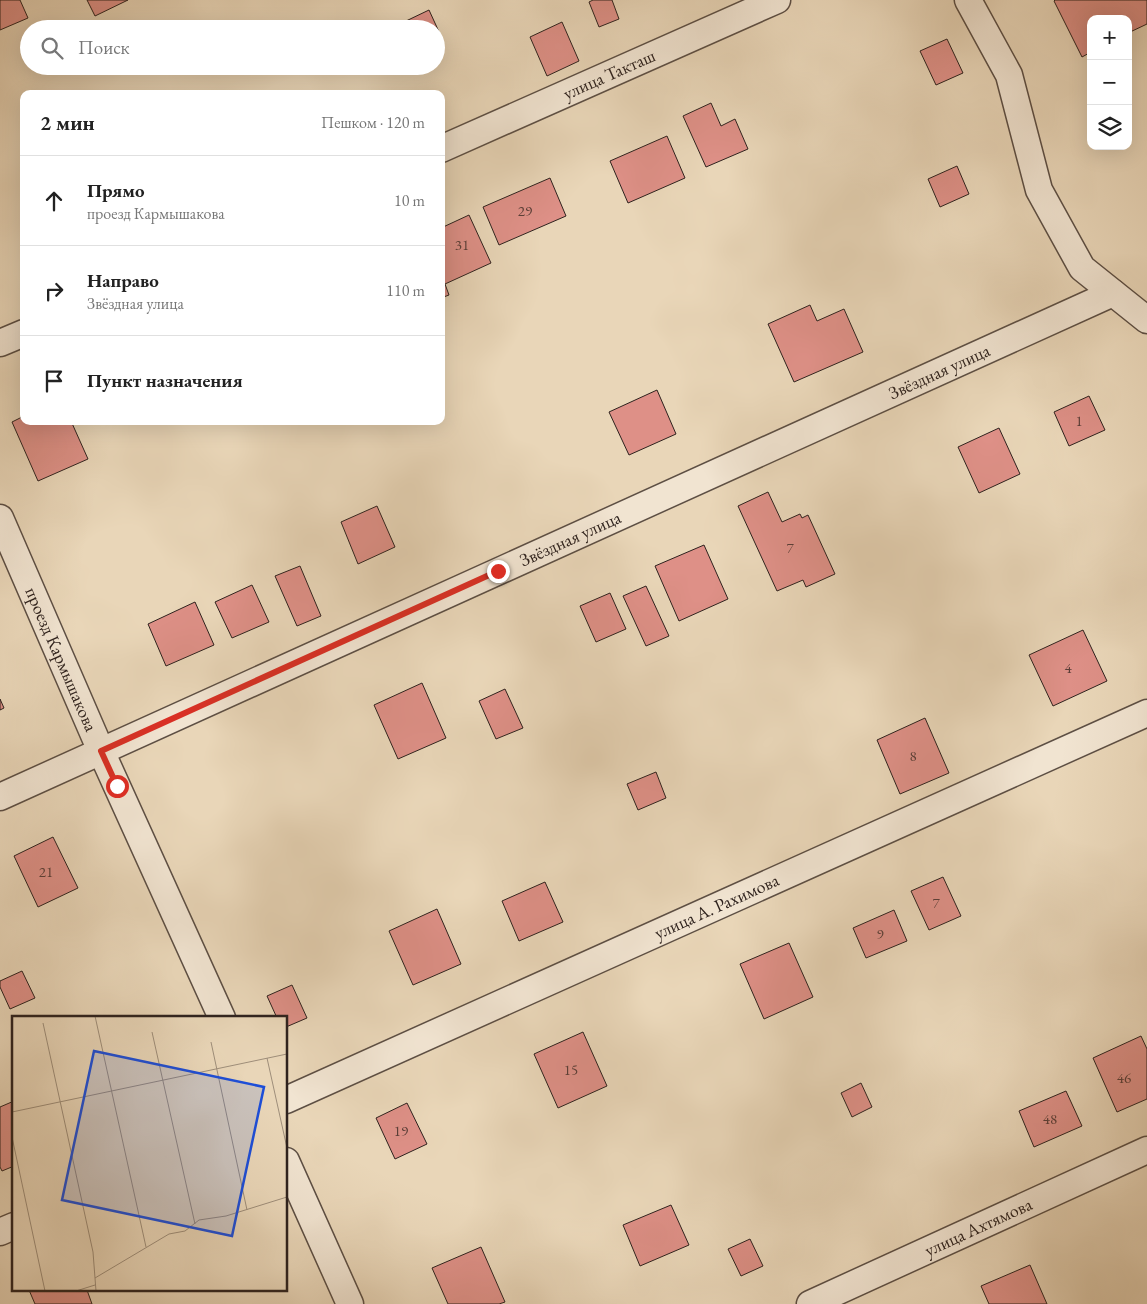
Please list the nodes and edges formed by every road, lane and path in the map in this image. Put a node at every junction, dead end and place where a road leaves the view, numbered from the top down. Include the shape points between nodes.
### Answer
1 (778, 0) edge
2 (968, 0) edge
3 (445, 146) edge
4 (1113, 293) junction
5 (1147, 320) edge
6 (20, 335) edge
7 (0, 343) edge
8 (0, 518) edge
9 (1147, 713) edge
10 (101, 751) junction
11 (0, 797) edge
12 (221, 1016) edge
13 (288, 1099) edge
14 (1147, 1150) edge
15 (288, 1164) edge
16 (12, 1227) edge
17 (0, 1232) edge
18 (350, 1304) edge
19 (810, 1304) edge

1 - 3 street, улица Такташ
2 - 4 street via 1009,75 1039,190 1082,268
4 - 5 street
4 - 10 street, Звёздная улица
6 - 7 street
8 - 10 street, проезд Кармышакова
9 - 13 street, улица А. Рахимова
10 - 11 street, Звёздная улица
10 - 12 street, проезд Кармышакова
14 - 19 street, улица Ахтямова
15 - 18 street
16 - 17 street

